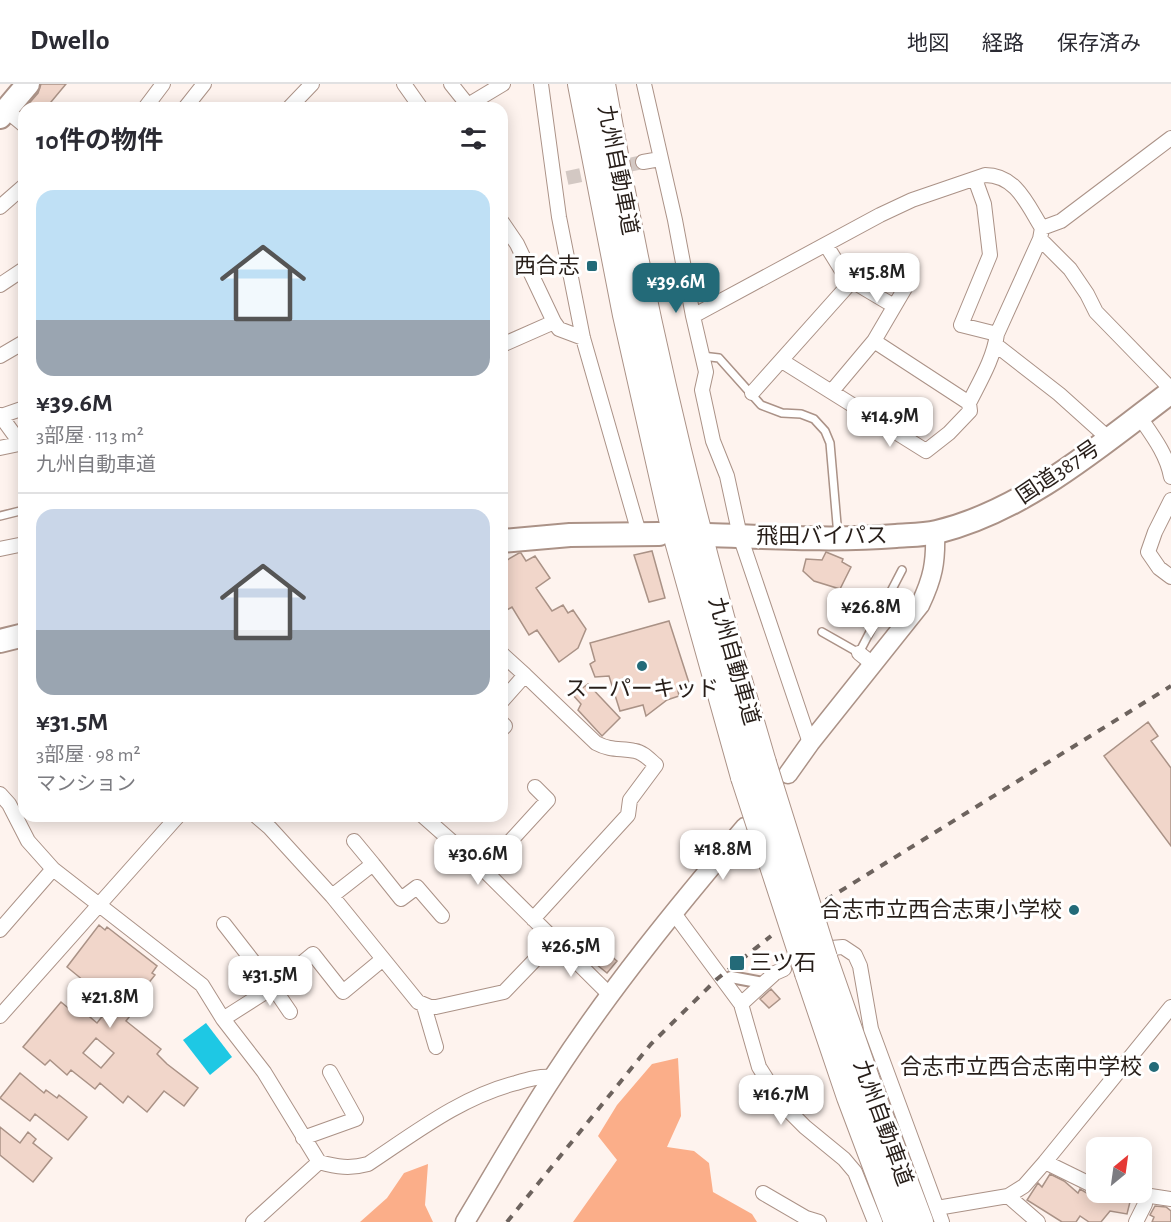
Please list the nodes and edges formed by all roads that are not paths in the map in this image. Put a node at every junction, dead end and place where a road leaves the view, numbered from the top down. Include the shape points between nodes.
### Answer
1 (28, 84) edge
2 (163, 84) edge
3 (204, 84) edge
4 (312, 84) edge
5 (404, 84) edge
6 (452, 84) edge
7 (503, 84) edge
8 (541, 84) edge
9 (581, 84) edge
10 (602, 84) edge
11 (644, 84) edge
12 (150, 102) edge
13 (190, 102) edge
14 (296, 102) edge
15 (418, 102) edge
16 (463, 102) edge
17 (472, 102) edge
18 (3, 114) edge
19 (18, 122) edge
20 (1171, 138) edge
21 (660, 159) junction
22 (643, 162) tunnel mouth
23 (975, 178) junction
24 (18, 191) edge
25 (0, 207) edge
26 (508, 231) edge
27 (1041, 233) junction
28 (826, 245) junction
29 (18, 273) edge
30 (852, 281) junction
31 (908, 283) dead end
32 (0, 285) edge
33 (894, 306) junction
34 (693, 316) junction
35 (554, 322) junction
36 (583, 338) junction
37 (996, 340) junction
38 (874, 341) junction
39 (508, 342) edge
40 (18, 346) edge
41 (0, 356) edge
42 (702, 356) junction
43 (782, 361) junction
44 (832, 391) junction
45 (1171, 391) edge
46 (752, 393) junction
47 (969, 403) junction
48 (18, 410) edge
49 (0, 416) edge
50 (1139, 416) junction
51 (18, 438) edge
52 (1108, 438) junction
53 (18, 445) edge
54 (0, 448) edge
55 (1171, 477) edge
56 (1171, 500) edge
57 (18, 512) edge
58 (0, 516) edge
59 (935, 532) junction
60 (649, 534) joint
61 (708, 535) dead end
62 (740, 536) junction
63 (838, 539) junction
64 (508, 541) edge
65 (18, 545) edge
66 (0, 549) edge
67 (902, 570) dead end
68 (1171, 577) edge
69 (822, 632) dead end
70 (18, 636) edge
71 (0, 641) edge
72 (508, 659) edge
73 (867, 659) junction
74 (525, 675) junction
75 (508, 695) edge
76 (810, 743) junction
77 (754, 770) junction
78 (788, 774) dead end
79 (535, 788) dead end
80 (3, 804) edge
81 (173, 822) edge
82 (263, 822) edge
83 (431, 822) edge
84 (745, 827) dead end
85 (354, 841) dead end
86 (373, 864) junction
87 (53, 869) junction
88 (484, 870) junction
89 (332, 896) junction
90 (99, 906) junction
91 (674, 912) junction
92 (442, 916) dead end
93 (533, 919) junction
94 (224, 924) dead end
95 (0, 930) edge
96 (554, 940) junction
97 (383, 959) junction
98 (812, 962) junction
99 (728, 979) junction
100 (763, 983) junction
101 (273, 987) junction
102 (610, 995) junction
103 (739, 1001) junction
104 (424, 1006) junction
105 (1171, 1007) edge
106 (290, 1012) dead end
107 (0, 1016) edge
108 (223, 1019) junction
109 (436, 1047) dead end
110 (330, 1072) dead end
111 (552, 1077) junction
112 (303, 1137) junction
113 (319, 1162) junction
114 (1045, 1162) junction
115 (1086, 1181) edge
116 (763, 1193) dead end
117 (1008, 1196) junction
118 (1152, 1196) edge
119 (1171, 1199) edge
120 (1144, 1203) edge
121 (929, 1215) edge
122 (253, 1222) edge
123 (465, 1222) edge
124 (819, 1222) edge
125 (875, 1222) edge
126 (897, 1222) edge
127 (942, 1222) edge
128 (1038, 1222) edge
129 (1137, 1222) edge

1 - 18 main road
2 - 12 street
3 - 13 street
4 - 14 street
5 - 15 street
6 - 16 street
7 - 17 street
8 - 36 street via 560,179
9 - 77 highway, 九州自動車道 via 626,315 673,523
10 - 77 highway, 九州自動車道 via 667,406
11 - 21 street
18 - 19 street
20 - 27 street
21 - 22 street
21 - 34 street
23 - 27 street via 997,175 1013,184
23 - 28 street via 912,200
23 - 37 street via 984,204 990,255 961,325
24 - 25 street
26 - 35 street
27 - 37 street
27 - 45 street via 1070,269 1096,312
28 - 30 street
28 - 34 street
29 - 32 street
30 - 33 street
30 - 43 street
31 - 33 street
33 - 38 street
34 - 42 street
35 - 36 street via 559,329
35 - 39 street
36 - 60 street
37 - 47 street
37 - 52 street
38 - 44 street
38 - 47 street
40 - 41 street
42 - 46 lane via 719,358
42 - 62 street via 706,372 702,390
43 - 44 street
43 - 46 street
44 - 47 street via 926,452 970,411
45 - 50 main road, 国道387号
46 - 63 lane via 761,405 814,419 825,431 830,443
48 - 49 street
49 - 51 street
50 - 52 main road, 国道387号
50 - 55 street via 1169,466
52 - 59 main road, 国道387号 via 1011,503 981,518
53 - 54 street
56 - 68 street via 1148,552
57 - 58 lane
59 - 63 main road, 飛田バイパス
59 - 73 street via 936,559 920,605
60 - 64 main road via 570,535
61 - 62 main road, 飛田バイパス
62 - 63 main road, 飛田バイパス
62 - 76 street
65 - 66 street
67 - 73 lane
69 - 73 lane
70 - 71 main road
72 - 74 street
73 - 76 street
74 - 75 street
74 - 93 street via 597,743 606,748 635,751 656,765 630,800 628,815
76 - 78 street
77 - 98 highway, 九州自動車道, bridge
79 - 88 street via 548,800
80 - 87 street
81 - 90 street
82 - 89 street
83 - 88 street
84 - 91 street
85 - 86 street
86 - 89 street
86 - 92 street via 401,899 417,887
87 - 90 street
87 - 95 street
88 - 93 street
89 - 97 street
90 - 107 street
90 - 108 street via 202,985
91 - 99 street
91 - 102 street
93 - 96 street
94 - 101 street
96 - 102 street
96 - 104 street via 504,992 436,1007
97 - 101 street via 343,992 313,954
97 - 104 street
98 - 100 street via 775,973
98 - 121 highway, 九州自動車道
98 - 126 highway, 九州自動車道 via 850,1097
99 - 100 street
99 - 103 street
100 - 103 street
101 - 106 street
101 - 108 street
102 - 111 street
103 - 125 street via 759,1067 783,1105 855,1172
104 - 109 street
105 - 114 street
108 - 112 street via 264,1072
110 - 112 street via 356,1119
111 - 113 street via 541,1076 492,1089 462,1103 368,1164 351,1168
111 - 123 street
112 - 113 street
113 - 122 street
114 - 115 street
114 - 117 street via 1024,1186
116 - 124 street
117 - 121 street
117 - 128 street
118 - 119 street
120 - 129 street
121 - 127 street

